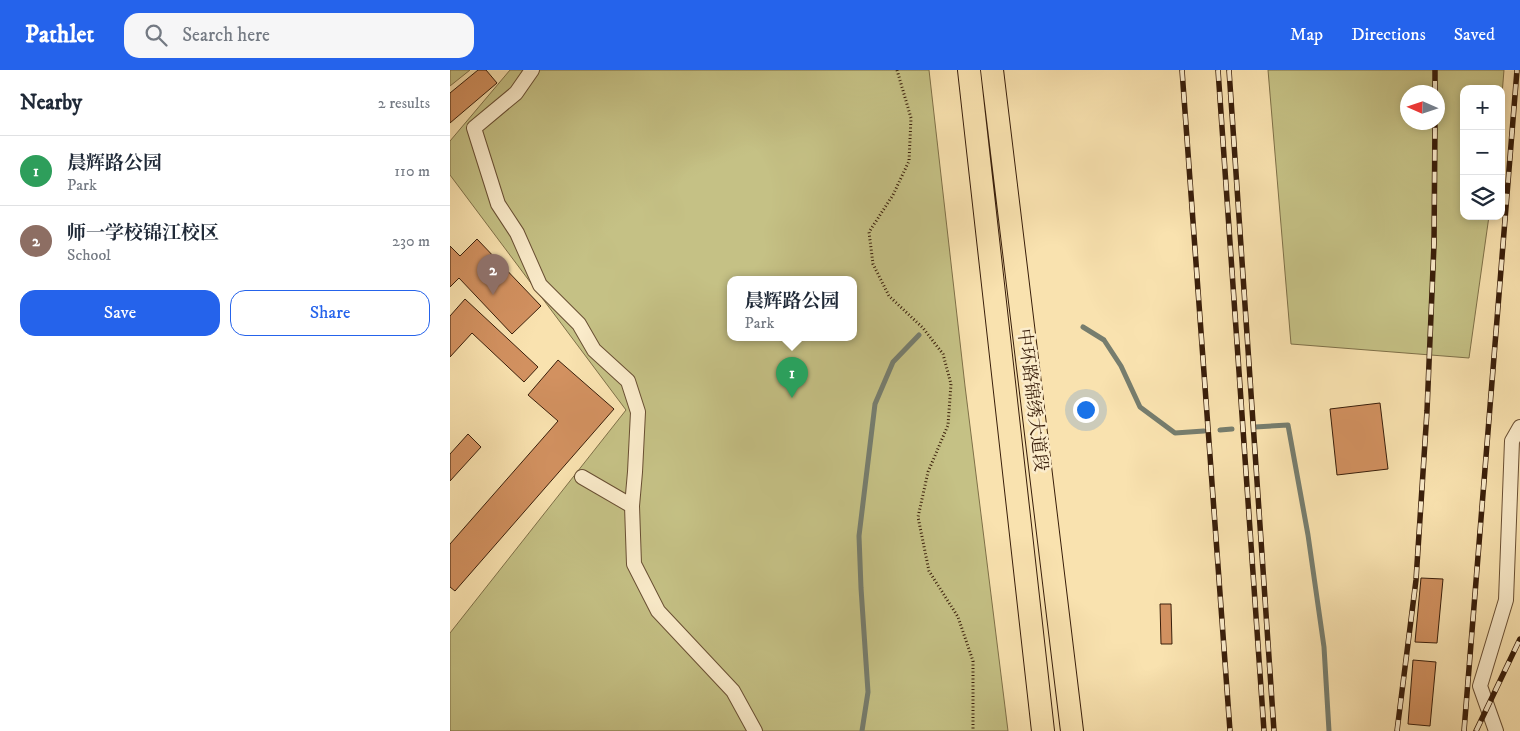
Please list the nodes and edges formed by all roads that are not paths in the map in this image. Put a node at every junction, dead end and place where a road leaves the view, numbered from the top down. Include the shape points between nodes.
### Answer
1 (532, 70) edge
2 (969, 70) edge
3 (992, 70) edge
4 (1520, 427) edge
5 (582, 477) dead end
6 (632, 506) junction
7 (755, 731) edge
8 (1043, 731) edge
9 (1072, 731) edge
10 (1496, 731) edge

1 - 6 street via 516,93 474,128 498,204 518,233 540,285 578,324 594,350 628,381 638,412
2 - 8 main road, 中环路锦绣大道段
3 - 9 main road, 中环路锦绣大道段
4 - 10 street via 1512,441 1506,600 1480,686
5 - 6 street
6 - 7 street via 634,564 658,611 733,691

